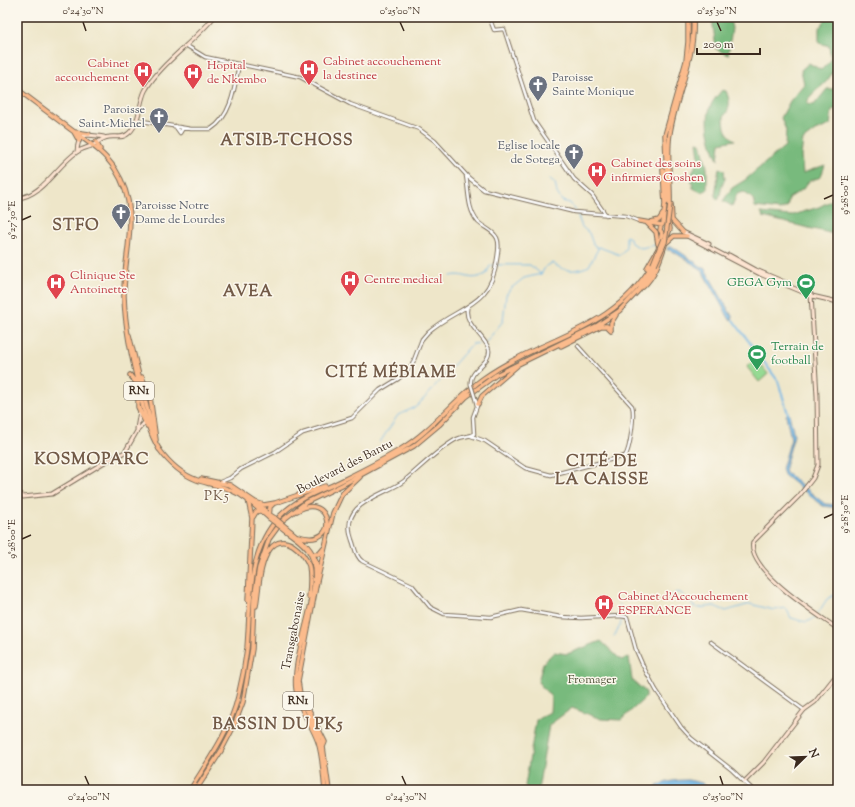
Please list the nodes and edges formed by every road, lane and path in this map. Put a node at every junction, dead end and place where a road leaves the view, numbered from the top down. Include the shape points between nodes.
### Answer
1 (214, 17) edge
2 (489, 17) edge
3 (688, 17) edge
4 (692, 17) edge
5 (187, 46) junction
6 (239, 64) junction
7 (17, 89) edge
8 (136, 120) junction
9 (175, 126) junction
10 (184, 128) junction
11 (74, 131) junction
12 (91, 135) junction
13 (667, 135) junction
14 (81, 137) junction
15 (105, 137) junction
16 (79, 142) junction
17 (97, 142) junction
18 (92, 146) junction
19 (86, 148) junction
20 (77, 152) junction
21 (105, 156) junction
22 (465, 173) junction
23 (472, 181) junction
24 (467, 183) junction
25 (17, 198) edge
26 (669, 203) junction
27 (601, 207) junction
28 (665, 209) junction
29 (597, 214) junction
30 (607, 215) junction
31 (639, 221) joint
32 (647, 223) junction
33 (662, 225) junction
34 (669, 229) junction
35 (661, 232) junction
36 (683, 232) junction
37 (687, 236) junction
38 (666, 243) junction
39 (658, 248) junction
40 (654, 264) junction
41 (639, 290) junction
42 (630, 294) junction
43 (813, 296) junction
44 (838, 302) edge
45 (468, 306) junction
46 (461, 310) junction
47 (619, 311) junction
48 (468, 316) junction
49 (128, 331) junction
50 (556, 346) junction
51 (578, 346) dead end
52 (528, 359) junction
53 (138, 369) junction
54 (130, 375) dead end
55 (140, 388) junction
56 (149, 393) junction
57 (475, 398) junction
58 (480, 398) junction
59 (478, 404) junction
60 (140, 411) junction
61 (154, 415) junction
62 (147, 420) junction
63 (137, 430) junction
64 (474, 430) junction
65 (470, 436) junction
66 (479, 438) junction
67 (156, 440) junction
68 (159, 449) junction
69 (362, 475) junction
70 (232, 476) junction
71 (351, 476) junction
72 (220, 482) junction
73 (229, 486) junction
74 (17, 491) edge
75 (17, 496) edge
76 (23, 496) junction
77 (248, 500) junction
78 (255, 502) junction
79 (275, 503) junction
80 (260, 510) junction
81 (265, 510) junction
82 (252, 518) junction
83 (272, 518) junction
84 (283, 520) junction
85 (286, 529) junction
86 (298, 536) junction
87 (326, 542) junction
88 (302, 543) junction
89 (314, 554) junction
90 (317, 582) junction
91 (310, 606) junction
92 (249, 609) junction
93 (254, 618) junction
94 (838, 629) edge
95 (711, 642) dead end
96 (838, 673) edge
97 (804, 710) junction
98 (745, 782) junction
99 (190, 790) edge
100 (196, 790) edge
101 (325, 790) edge
102 (329, 790) edge
103 (753, 790) edge

1 - 5 main road
2 - 27 street via 494,30 504,29 536,123 574,179
3 - 13 main road via 686,61
4 - 13 main road via 693,38 690,58
5 - 6 street via 205,57
5 - 8 main road via 149,85
6 - 10 street via 231,100 218,123 208,129
6 - 22 street via 300,77 350,104 419,129 440,145
7 - 11 main road, RN1
8 - 9 street
8 - 15 main road via 127,135
9 - 10 street
9 - 10 street via 180,133
11 - 12 main road
11 - 14 main road, RN1
11 - 16 main road
12 - 14 main road
12 - 15 main road
12 - 17 main road
13 - 26 main road
13 - 28 main road via 663,169
14 - 16 main road
14 - 18 main road, RN1
15 - 17 main road
16 - 19 main road
16 - 20 main road
17 - 18 main road
17 - 21 main road
18 - 19 main road
18 - 21 main road, RN1
19 - 20 main road
19 - 21 main road via 94,149
20 - 25 main road via 36,190
21 - 49 main road, RN1 via 121,179 130,209 131,236 124,296
22 - 23 street
22 - 24 street
23 - 24 street via 468,180
23 - 29 street via 490,192 576,212
24 - 45 street via 473,215 498,239 497,264 489,288
26 - 34 main road
26 - 36 main road via 672,220
26 - 40 main road, bridge via 664,242
27 - 29 street via 601,212
27 - 30 street
28 - 32 main road via 659,220
28 - 33 main road
29 - 30 street
30 - 31 street via 626,216
31 - 32 main road
32 - 33 main road
32 - 35 main road
32 - 39 main road via 656,232
33 - 34 main road
33 - 35 main road
34 - 35 main road
34 - 36 main road
34 - 37 main road
34 - 38 main road
35 - 39 main road
36 - 43 main road
37 - 38 main road via 672,236
37 - 43 main road via 751,270
38 - 41 main road via 652,275
39 - 42 main road
40 - 41 main road, Boulevard des Bantu
40 - 42 main road, Boulevard des Bantu
41 - 47 main road, Boulevard des Bantu
42 - 71 main road, Boulevard des Bantu via 612,311 594,322 486,376 417,439
43 - 44 main road
43 - 94 main road via 818,457 815,473 803,492 753,542 752,547 757,561 767,575
45 - 46 street
45 - 48 street
46 - 48 street
46 - 70 street via 428,332 422,339 408,370 380,390 352,418 303,433
47 - 50 main road, Boulevard des Bantu via 598,325
47 - 50 main road via 611,321 611,330 607,326 601,326
48 - 57 street, bridge via 489,352 488,357 471,378
49 - 53 main road, RN1
49 - 55 main road, RN1
50 - 52 main road, Boulevard des Bantu
51 - 66 street via 632,406 629,447 625,456 551,475 518,464
52 - 58 main road via 510,371
52 - 69 main road, Boulevard des Bantu via 500,372 476,389 435,430 414,446
53 - 55 main road, RN1
53 - 56 main road
54 - 55 main road
55 - 56 main road
55 - 60 main road via 137,398
55 - 62 main road, RN1
56 - 61 main road
57 - 58 main road
57 - 59 street
58 - 59 main road
59 - 64 street via 473,417
60 - 62 main road
60 - 63 main road
61 - 62 main road
61 - 67 main road
62 - 63 main road
62 - 67 main road, RN1
62 - 68 main road, RN1
63 - 76 main road via 125,452 52,494
64 - 65 street via 474,434
64 - 66 street
65 - 66 street
65 - 98 street via 454,440 400,484 367,499 349,523 360,560 412,585 430,607 444,614 491,617 521,610 561,617 627,617 643,666 681,727
67 - 68 main road, RN1
68 - 72 main road, RN1 via 187,473 201,479
68 - 73 main road, RN1 via 186,475
69 - 84 main road, Boulevard des Bantu via 301,505
69 - 87 main road via 346,489 338,501
70 - 72 street
70 - 73 street
71 - 79 main road
71 - 92 main road, Boulevard des Bantu via 293,504 273,524 261,544 256,560
72 - 73 main road, RN1
73 - 77 main road, RN1
73 - 78 main road, RN1
74 - 76 main road
75 - 76 street
77 - 80 main road, RN1
77 - 82 main road
78 - 79 main road via 264,505
78 - 81 main road, RN1
79 - 83 main road via 270,507
80 - 81 main road
80 - 82 main road
80 - 83 main road, RN1
81 - 83 main road, RN1
82 - 92 main road via 248,568
83 - 85 main road, RN1, bridge
84 - 86 main road via 306,506 323,511 328,522 322,534 311,539
84 - 93 main road, Boulevard des Bantu via 269,539 261,558 254,599
85 - 86 main road, Transgabonaise / RN1
85 - 88 main road, Transgabonaise / RN1
86 - 89 main road, Transgabonaise / RN1
87 - 89 main road via 321,553
87 - 90 main road
88 - 89 main road
88 - 91 main road, Transgabonaise / RN1 via 310,554 314,566
89 - 90 main road, Transgabonaise / RN1 via 318,567
90 - 102 main road, Transgabonaise / RN1 via 298,689 323,747
91 - 93 main road via 310,577 306,561 291,543 279,543 270,549 264,561
91 - 101 main road, Transgabonaise / RN1 via 295,688 299,703 319,743
92 - 99 main road, Boulevard des Bantu via 247,649 238,699 216,748
93 - 100 main road, Boulevard des Bantu via 243,702 221,751
95 - 97 street
96 - 97 main road via 815,702
97 - 98 main road via 764,762
98 - 103 street

